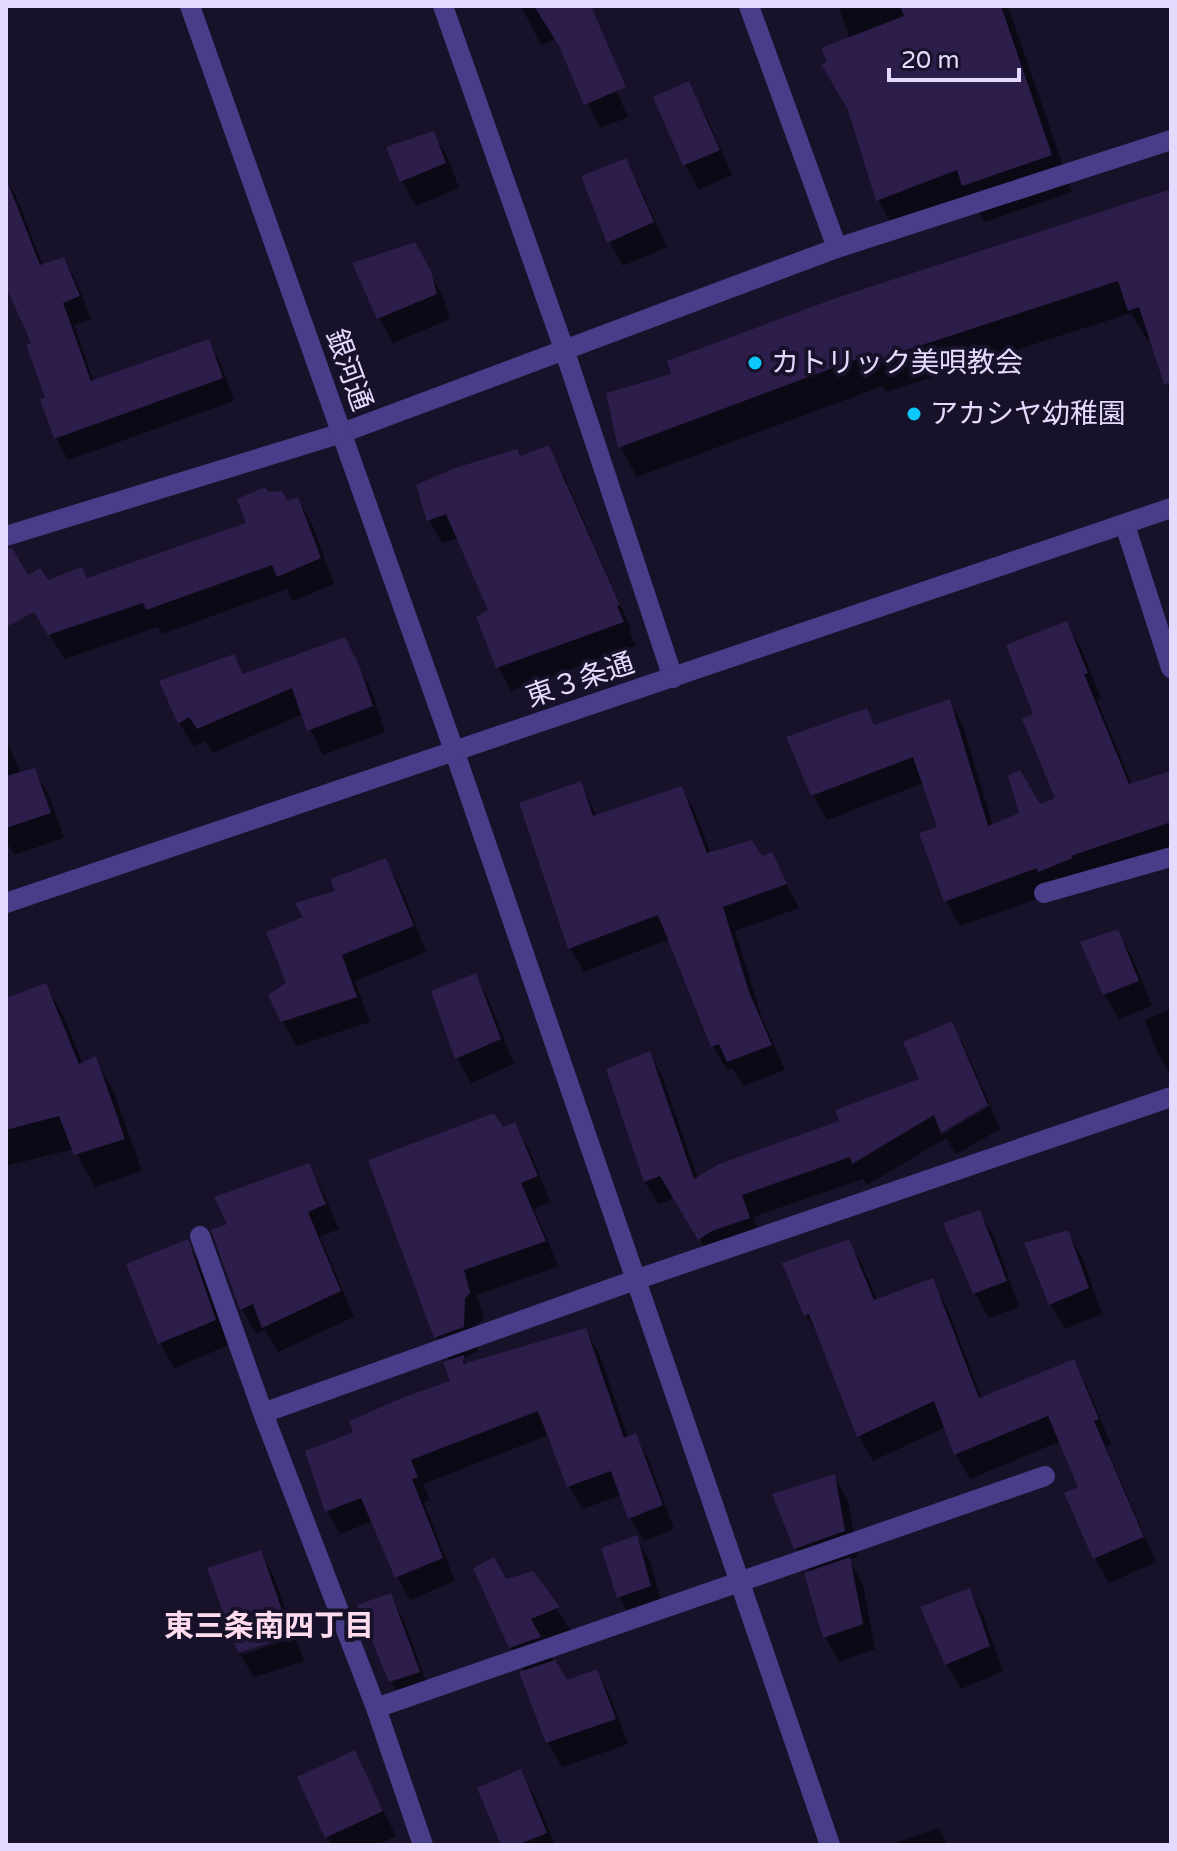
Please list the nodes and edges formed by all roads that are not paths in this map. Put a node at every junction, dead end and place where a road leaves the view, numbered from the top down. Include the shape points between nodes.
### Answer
1 (190, 6) edge
2 (443, 6) edge
3 (749, 6) edge
4 (1171, 140) edge
5 (837, 248) junction
6 (564, 349) junction
7 (342, 433) junction
8 (1171, 508) edge
9 (1125, 525) junction
10 (6, 536) edge
11 (1171, 668) edge
12 (673, 678) junction
13 (455, 753) junction
14 (1171, 857) edge
15 (1044, 893) dead end
16 (6, 903) edge
17 (1171, 1097) edge
18 (200, 1236) dead end
19 (635, 1280) junction
20 (263, 1413) junction
21 (1045, 1476) dead end
22 (741, 1582) junction
23 (376, 1708) junction
24 (423, 1845) edge
25 (830, 1845) edge

1 - 7 street, 銀河通
2 - 6 street
3 - 5 street
4 - 5 street
5 - 6 street
6 - 7 street
6 - 12 street
7 - 10 street
7 - 13 street, 銀河通
8 - 9 street, 東３条通
9 - 11 street
9 - 12 street, 東３条通
12 - 13 street, 東３条通
13 - 16 street, 東３条通
13 - 19 street, 銀河通
14 - 15 street
17 - 19 street
18 - 20 street
19 - 20 street
19 - 22 street, 銀河通
20 - 23 street
21 - 22 street
22 - 23 street
22 - 25 street, 銀河通
23 - 24 street

